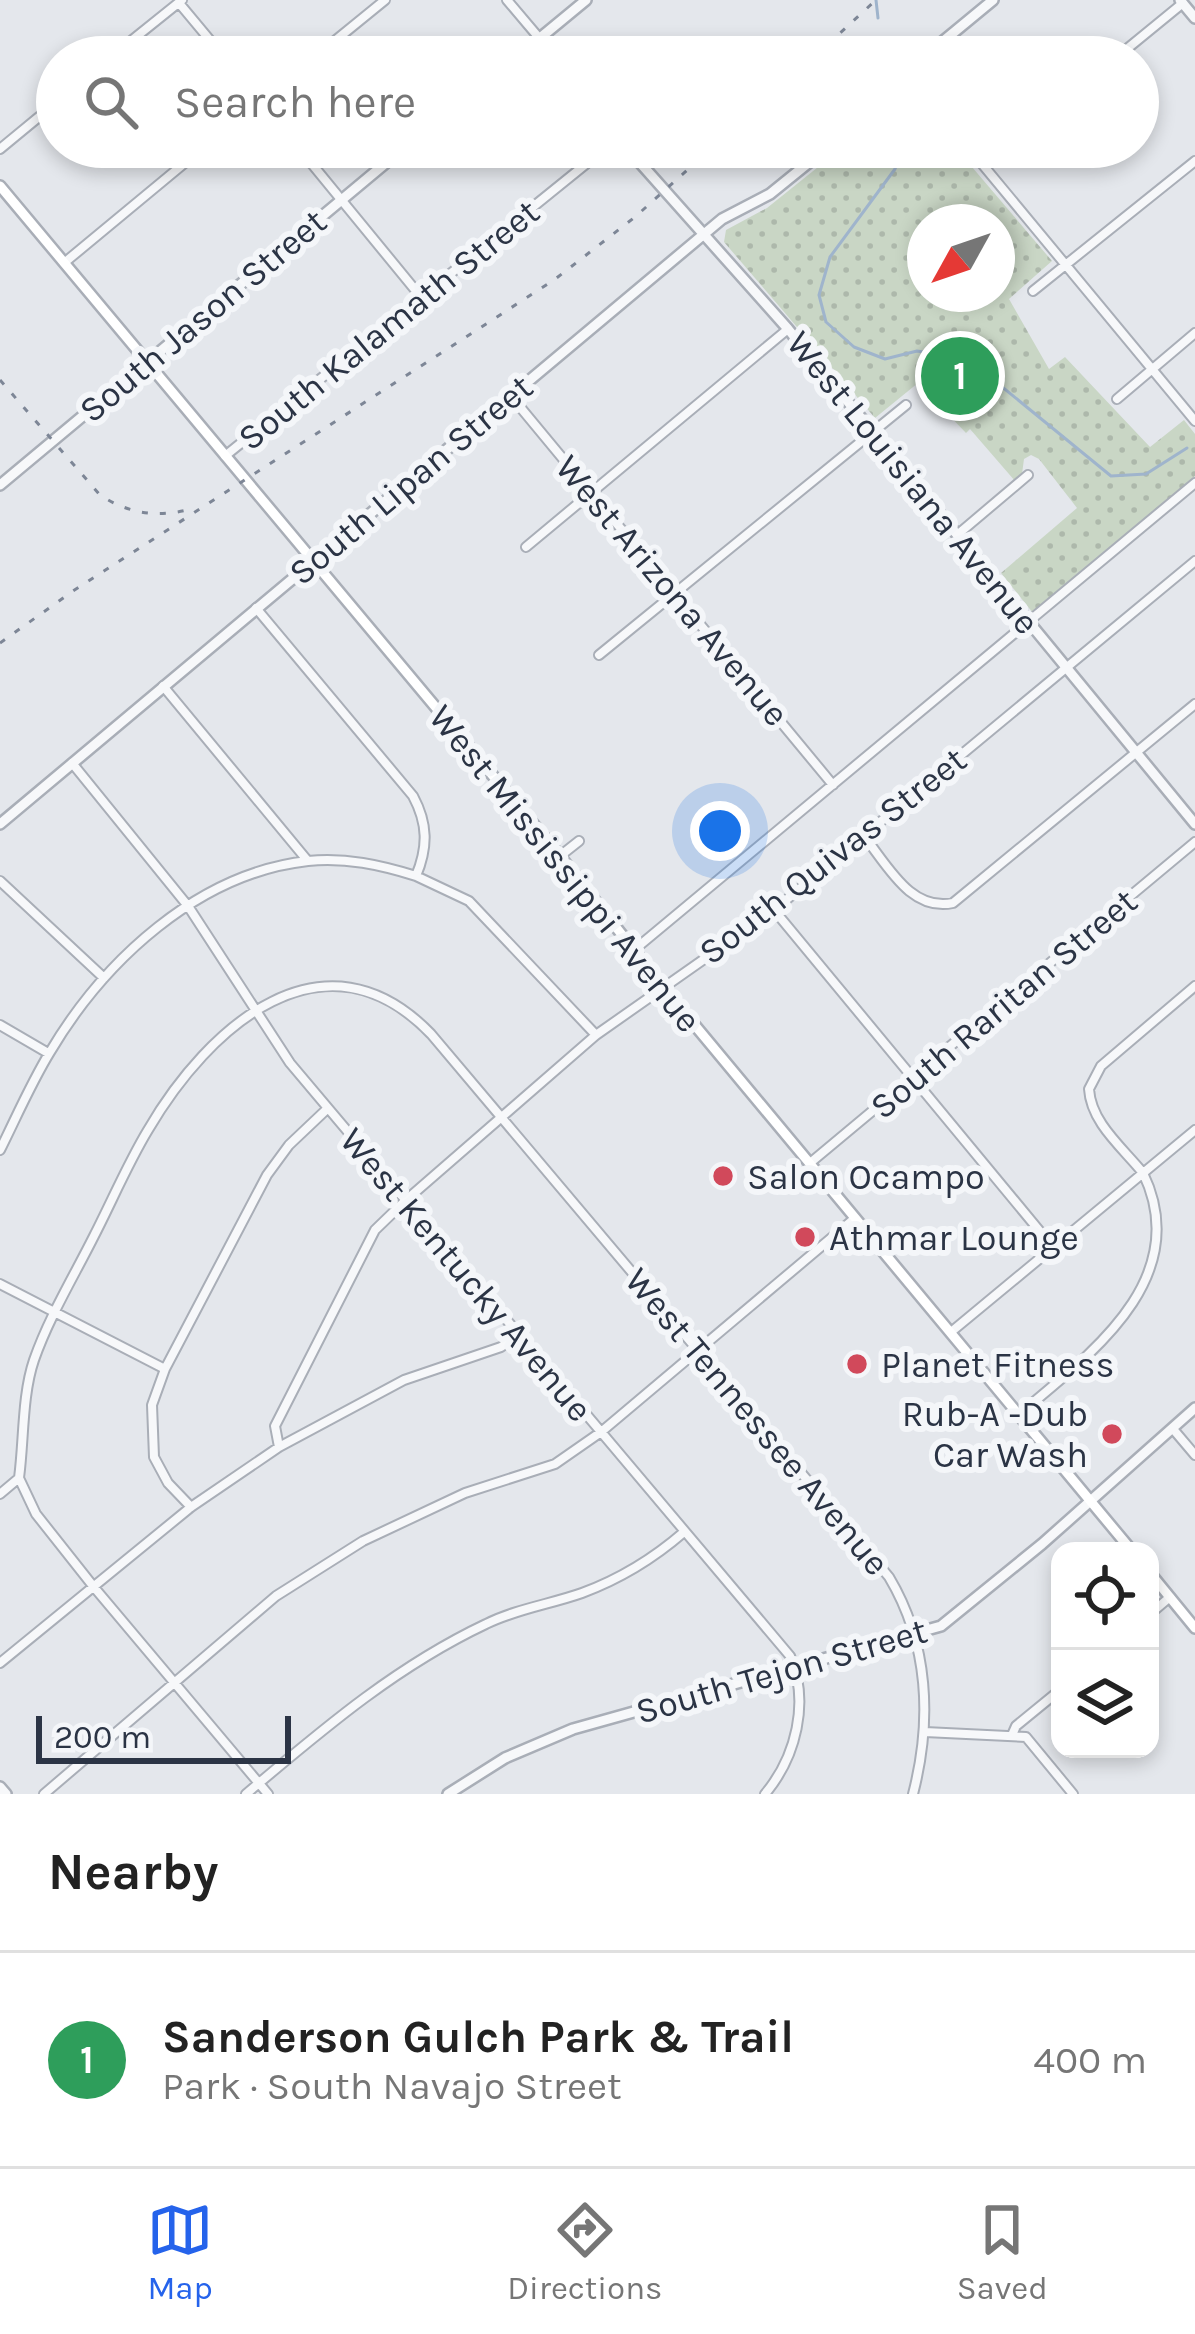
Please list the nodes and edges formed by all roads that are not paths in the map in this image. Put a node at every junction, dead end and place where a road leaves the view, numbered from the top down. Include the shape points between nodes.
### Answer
1 (385, 0) edge
2 (507, 0) edge
3 (586, 0) edge
4 (993, 0) edge
5 (180, 1) edge
6 (1181, 2) edge
7 (1195, 18) edge
8 (138, 36) edge
9 (208, 36) edge
10 (341, 36) edge
11 (537, 36) edge
12 (544, 36) edge
13 (949, 36) edge
14 (1142, 36) edge
15 (36, 119) edge
16 (0, 148) edge
17 (1195, 161) edge
18 (179, 168) edge
19 (315, 168) edge
20 (379, 168) edge
21 (581, 168) edge
22 (645, 168) edge
23 (802, 168) edge
24 (986, 168) edge
25 (0, 186) edge
26 (340, 199) junction
27 (705, 233) junction
28 (64, 263) junction
29 (1068, 266) junction
30 (1033, 291) dead end
31 (421, 297) junction
32 (788, 329) junction
33 (1195, 333) edge
34 (146, 361) junction
35 (1152, 369) junction
36 (511, 396) junction
37 (1117, 399) dead end
38 (906, 405) dead end
39 (1195, 421) edge
40 (871, 430) junction
41 (225, 457) junction
42 (1028, 475) dead end
43 (1195, 483) edge
44 (0, 485) edge
45 (593, 493) junction
46 (957, 535) junction
47 (526, 547) dead end
48 (311, 560) junction
49 (1195, 562) edge
50 (675, 591) junction
51 (256, 608) junction
52 (1028, 622) junction
53 (598, 655) dead end
54 (1066, 667) junction
55 (163, 686) junction
56 (1195, 704) edge
57 (1136, 753) junction
58 (72, 763) junction
59 (833, 785) junction
60 (0, 824) edge
61 (1195, 824) edge
62 (863, 835) junction
63 (579, 841) dead end
64 (1195, 842) edge
65 (560, 856) junction
66 (308, 861) junction
67 (416, 876) junction
68 (0, 881) edge
69 (188, 906) junction
70 (774, 910) junction
71 (634, 950) junction
72 (105, 979) junction
73 (1195, 986) edge
74 (663, 987) junction
75 (256, 1010) junction
76 (0, 1024) edge
77 (596, 1036) junction
78 (48, 1054) junction
79 (915, 1077) junction
80 (328, 1109) junction
81 (503, 1117) junction
82 (1195, 1130) edge
83 (0, 1150) edge
84 (810, 1163) junction
85 (1144, 1173) junction
86 (405, 1201) junction
87 (1167, 1211) dead end
88 (855, 1218) junction
89 (1052, 1246) junction
90 (0, 1284) edge
91 (56, 1312) junction
92 (1130, 1326) dead end
93 (951, 1333) junction
94 (519, 1334) junction
95 (698, 1351) junction
96 (165, 1369) junction
97 (1195, 1408) edge
98 (1017, 1415) junction
99 (1173, 1429) junction
100 (601, 1432) junction
101 (279, 1447) junction
102 (1195, 1455) edge
103 (20, 1478) junction
104 (0, 1494) edge
105 (1089, 1501) junction
106 (191, 1507) junction
107 (684, 1532) junction
108 (1124, 1542) edge
109 (1159, 1584) edge
110 (93, 1586) junction
111 (1170, 1597) junction
112 (1159, 1606) edge
113 (1195, 1628) edge
114 (914, 1634) junction
115 (0, 1663) edge
116 (794, 1665) junction
117 (175, 1684) junction
118 (1051, 1697) edge
119 (925, 1732) junction
120 (1012, 1735) junction
121 (259, 1783) junction
122 (0, 1787) edge
123 (6, 1794) edge
124 (44, 1794) edge
125 (246, 1794) edge
126 (268, 1794) edge
127 (448, 1794) edge
128 (765, 1794) edge
129 (914, 1794) edge
130 (1072, 1794) edge

1 - 10 street
2 - 11 street
3 - 12 street
4 - 13 street
5 - 8 street
5 - 9 street
6 - 7 street
6 - 14 street
15 - 16 street
17 - 29 street
18 - 28 street
19 - 26 street
20 - 26 street, South Jason Street
21 - 31 street, South Kalamath Street
22 - 27 street, West Louisiana Avenue
23 - 27 street, South Lipan Street
24 - 29 street
25 - 28 main road, West Mississippi Avenue
26 - 31 street
26 - 34 street, South Jason Street
27 - 32 street, West Louisiana Avenue
27 - 36 street, South Lipan Street
28 - 34 main road, West Mississippi Avenue
29 - 30 street
29 - 35 street
31 - 41 street, South Kalamath Street
32 - 40 street, West Louisiana Avenue
32 - 45 street
33 - 35 street
34 - 41 main road, West Mississippi Avenue
34 - 44 street, South Jason Street
35 - 37 street
35 - 39 street
36 - 45 street, West Arizona Avenue
36 - 48 street, South Lipan Street
38 - 40 street
40 - 46 street, West Louisiana Avenue
40 - 50 street
41 - 48 main road, West Mississippi Avenue
42 - 46 street
43 - 52 street
45 - 47 street
45 - 50 street, West Arizona Avenue
46 - 52 street, West Louisiana Avenue
48 - 51 street, South Lipan Street
48 - 65 main road, West Mississippi Avenue
49 - 54 street, South Quivas Street
50 - 53 street
50 - 59 street, West Arizona Avenue
51 - 55 street, South Lipan Street
51 - 67 street via 413,796 426,844
52 - 54 street, West Louisiana Avenue
52 - 59 street
54 - 57 street, West Louisiana Avenue
54 - 62 street, South Quivas Street
55 - 58 street, South Lipan Street
55 - 66 street
56 - 57 street
57 - 61 street, West Louisiana Avenue
57 - 62 street via 952,903 915,898
58 - 60 street, South Lipan Street
58 - 69 street, West Kentucky Avenue
59 - 71 street
62 - 70 street, South Quivas Street
63 - 65 street
64 - 79 street, South Raritan Street
65 - 71 main road, West Mississippi Avenue
66 - 67 street via 361,862
66 - 69 street via 244,878
67 - 77 street via 469,901
68 - 72 street
69 - 72 street
69 - 75 street, West Kentucky Avenue
70 - 74 street, South Quivas Street
70 - 79 street
71 - 74 main road, West Mississippi Avenue
72 - 78 street
73 - 85 street via 1091,1082 1094,1112
74 - 77 street, South Quivas Street
74 - 84 main road, West Mississippi Avenue
75 - 80 street, West Kentucky Avenue
75 - 81 street, West Tennessee Avenue via 305,988 362,988 417,1020
75 - 91 street via 200,1059 148,1130
76 - 78 street
77 - 81 street, South Quivas Street
78 - 83 street
79 - 84 street, South Raritan Street
79 - 89 street
80 - 86 street, West Kentucky Avenue
80 - 96 street via 267,1174
81 - 86 street, South Quivas Street
81 - 95 street, West Tennessee Avenue
82 - 85 street
84 - 88 main road, West Mississippi Avenue
85 - 87 street
85 - 89 street
86 - 94 street, West Kentucky Avenue
86 - 101 street, South Quivas Street via 375,1230 343,1289 275,1426
88 - 93 main road, West Mississippi Avenue
88 - 95 street
89 - 93 street
90 - 91 street
91 - 96 street
91 - 103 street via 32,1363
92 - 98 street
93 - 98 main road, West Mississippi Avenue
94 - 100 street, West Kentucky Avenue
94 - 101 street via 404,1380
95 - 100 street
95 - 114 street, West Tennessee Avenue via 890,1577
96 - 106 street via 152,1405 151,1446
97 - 99 street, South Tejon Street
98 - 105 main road, West Mississippi Avenue
99 - 102 street
99 - 105 street, South Tejon Street
100 - 107 street, West Kentucky Avenue
100 - 117 street via 555,1464 465,1493 363,1541 276,1595
101 - 106 street
103 - 104 street
103 - 110 street via 36,1514
105 - 108 main road, West Mississippi Avenue
105 - 114 street, South Tejon Street via 947,1622
106 - 110 street
107 - 116 street, West Kentucky Avenue
107 - 121 street via 607,1582 489,1622 423,1658 346,1709
109 - 111 main road
110 - 115 street
110 - 117 street
111 - 112 street
111 - 113 main road
114 - 116 street, South Tejon Street
114 - 119 street, West Tennessee Avenue
116 - 127 street, South Tejon Street via 573,1730 505,1758
116 - 128 street via 796,1732
117 - 121 street
117 - 124 street
118 - 120 street
119 - 120 street
119 - 129 street, West Tennessee Avenue
120 - 130 street via 1026,1737
121 - 125 street
121 - 126 street
122 - 123 street

